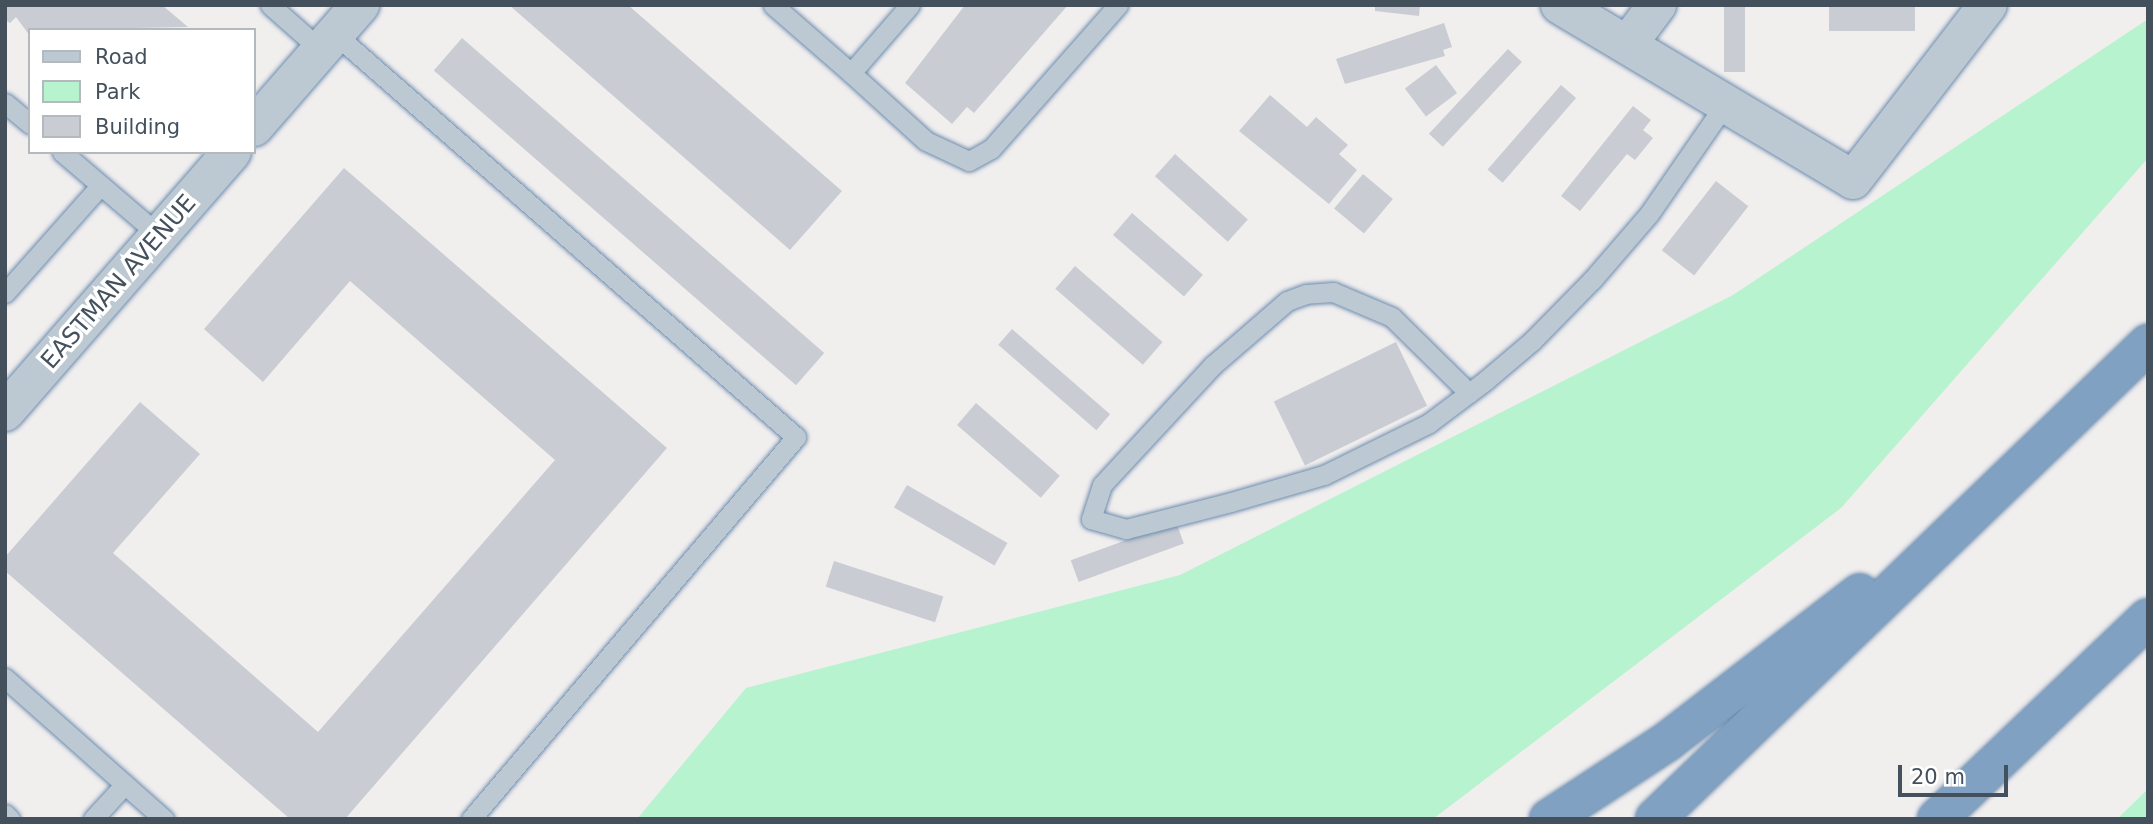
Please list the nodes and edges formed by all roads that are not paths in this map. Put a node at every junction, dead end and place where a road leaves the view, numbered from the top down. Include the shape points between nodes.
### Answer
1 (270, 5) edge
2 (360, 5) edge
3 (773, 5) edge
4 (910, 5) edge
5 (1118, 5) edge
6 (1560, 5) edge
7 (1657, 5) edge
8 (1988, 5) edge
9 (328, 42) junction
10 (1628, 44) junction
11 (851, 73) junction
12 (5, 103) edge
13 (1726, 103) junction
14 (28, 122) edge
15 (256, 125) edge
16 (64, 154) edge
17 (230, 154) edge
18 (101, 185) junction
19 (159, 235) junction
20 (5, 293) edge
21 (2148, 344) edge
22 (1469, 393) junction
23 (5, 412) edge
24 (1923, 558) junction
25 (2148, 618) edge
26 (7, 682) edge
27 (125, 784) junction
28 (5, 814) edge
29 (10, 819) edge
30 (93, 819) edge
31 (164, 819) edge
32 (471, 819) edge
33 (1549, 819) edge
34 (1655, 819) edge
35 (1937, 819) edge

1 - 9 lane
2 - 9 street
3 - 11 lane
4 - 11 lane
5 - 11 lane via 991,149 969,160 926,141
6 - 10 street
7 - 10 street
8 - 13 street via 1853,180
9 - 15 street
9 - 32 lane via 796,437
10 - 13 street
12 - 14 lane
13 - 22 lane via 1649,214 1592,280
16 - 18 lane
17 - 19 street, EASTMAN AVENUE
18 - 19 lane
18 - 20 lane
19 - 23 street, EASTMAN AVENUE
21 - 24 highway
22 - 22 lane via 1429,424 1324,475 1126,529 1091,519 1102,485 1213,365 1287,301 1306,294 1333,292 1392,317
24 - 33 highway via 1849,599 1668,741
24 - 34 highway
25 - 35 highway
26 - 27 lane
27 - 30 lane
27 - 31 lane
28 - 29 lane

